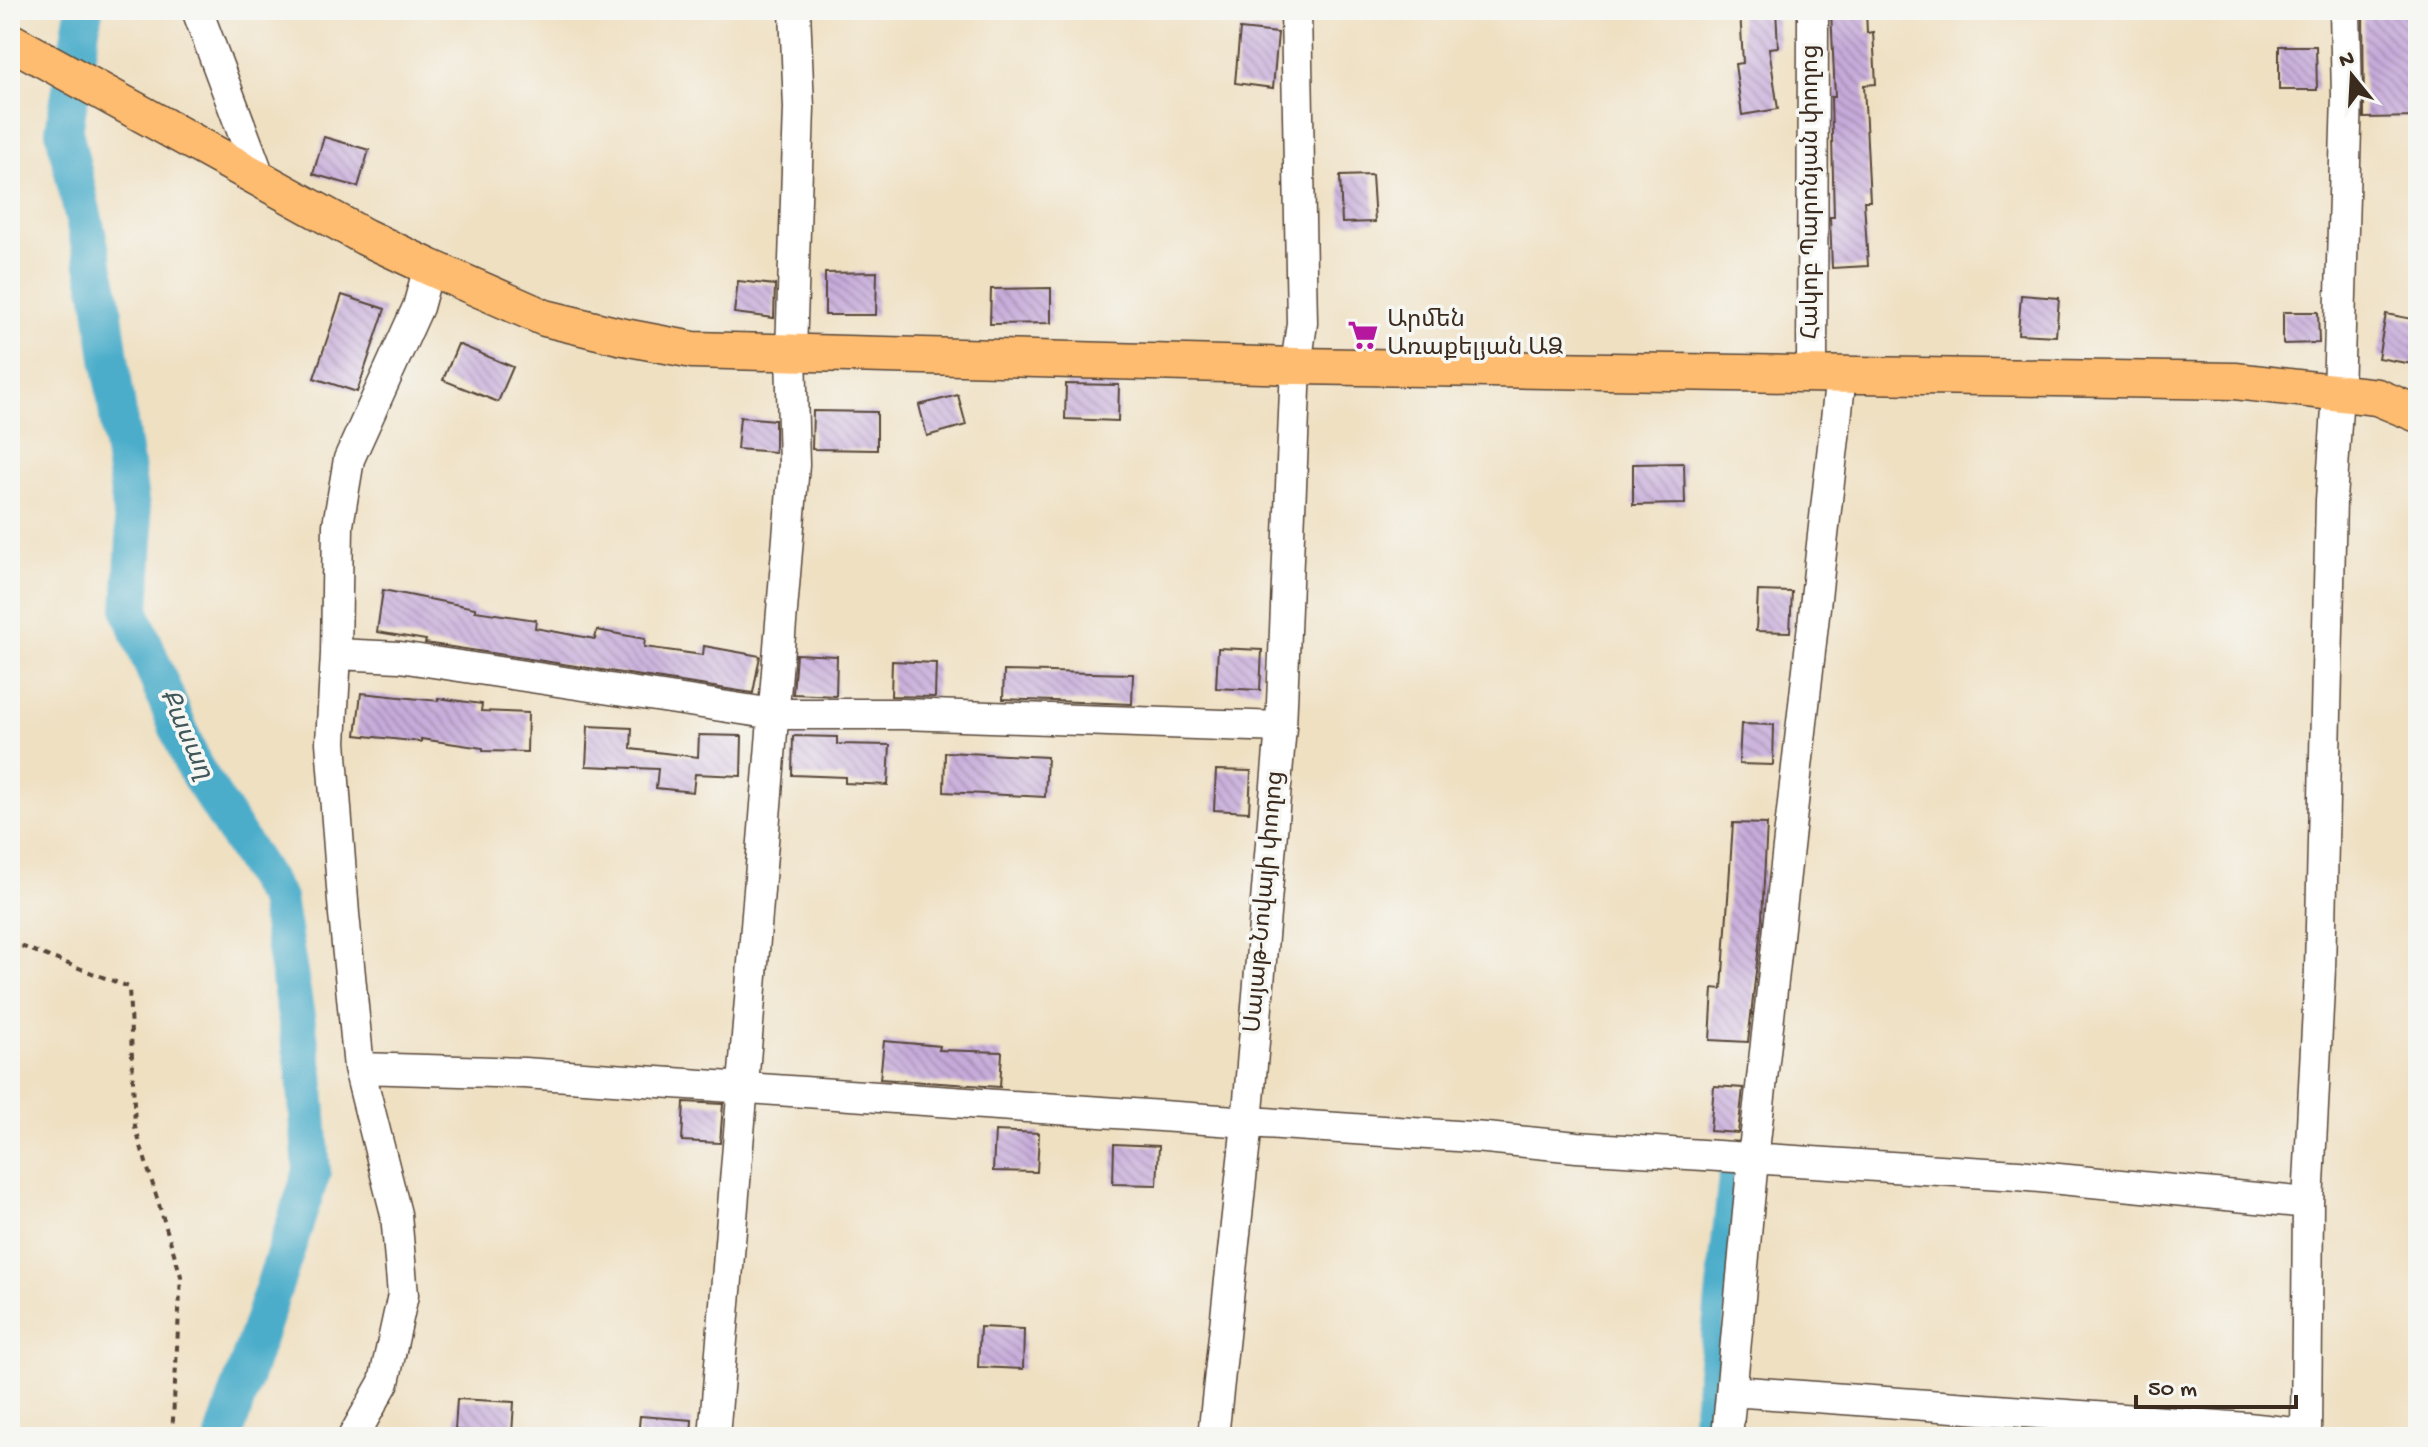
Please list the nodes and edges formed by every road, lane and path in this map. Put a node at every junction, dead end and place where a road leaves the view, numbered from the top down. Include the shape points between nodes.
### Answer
1 (197, 10) edge
2 (795, 10) edge
3 (1296, 10) edge
4 (1813, 10) edge
5 (2345, 10) edge
6 (16, 45) edge
7 (261, 181) junction
8 (429, 267) junction
9 (791, 352) junction
10 (1296, 366) junction
11 (1827, 374) junction
12 (2338, 393) junction
13 (2418, 414) edge
14 (336, 654) junction
15 (774, 714) junction
16 (1281, 727) junction
17 (10, 942) edge
18 (359, 1068) junction
19 (742, 1087) junction
20 (1247, 1123) junction
21 (1753, 1159) junction
22 (2308, 1203) junction
23 (1732, 1391) junction
24 (2306, 1436) edge
25 (172, 1437) edge
26 (353, 1437) edge
27 (714, 1437) edge
28 (1213, 1437) edge
29 (1727, 1437) edge

1 - 7 street
2 - 9 street via 799,108
3 - 10 street, Սայաթ-Նովայի փողոց via 1302,323
4 - 11 street, Հակոբ Պարոնյան փողոց
5 - 12 street
6 - 7 main road
7 - 8 main road
8 - 9 main road via 545,318 619,336 693,350
8 - 14 street via 418,307 349,459 338,525
9 - 10 main road
9 - 15 street via 794,465
10 - 11 main road
10 - 16 street, Սայաթ-Նովայի փողոց
11 - 12 main road via 2235,381
11 - 21 street, Հակոբ Պարոնյան փողոց
12 - 13 main road via 2377,397
12 - 22 street
14 - 15 street via 400,657
14 - 18 street via 331,742
15 - 16 street
15 - 19 street
16 - 20 street, Սայաթ-Նովայի փողոց
17 - 25 path via 129,987 135,1127 181,1276
18 - 19 street
18 - 26 street via 396,1214 403,1295 384,1382
19 - 20 street
19 - 27 street
20 - 21 street
20 - 28 street, Սայաթ-Նովայի փողոց
21 - 22 street via 2018,1175
21 - 23 street, Հակոբ Պարոնյան փողոց
22 - 24 street
23 - 24 street
23 - 29 street, Հակոբ Պարոնյան փողոց

